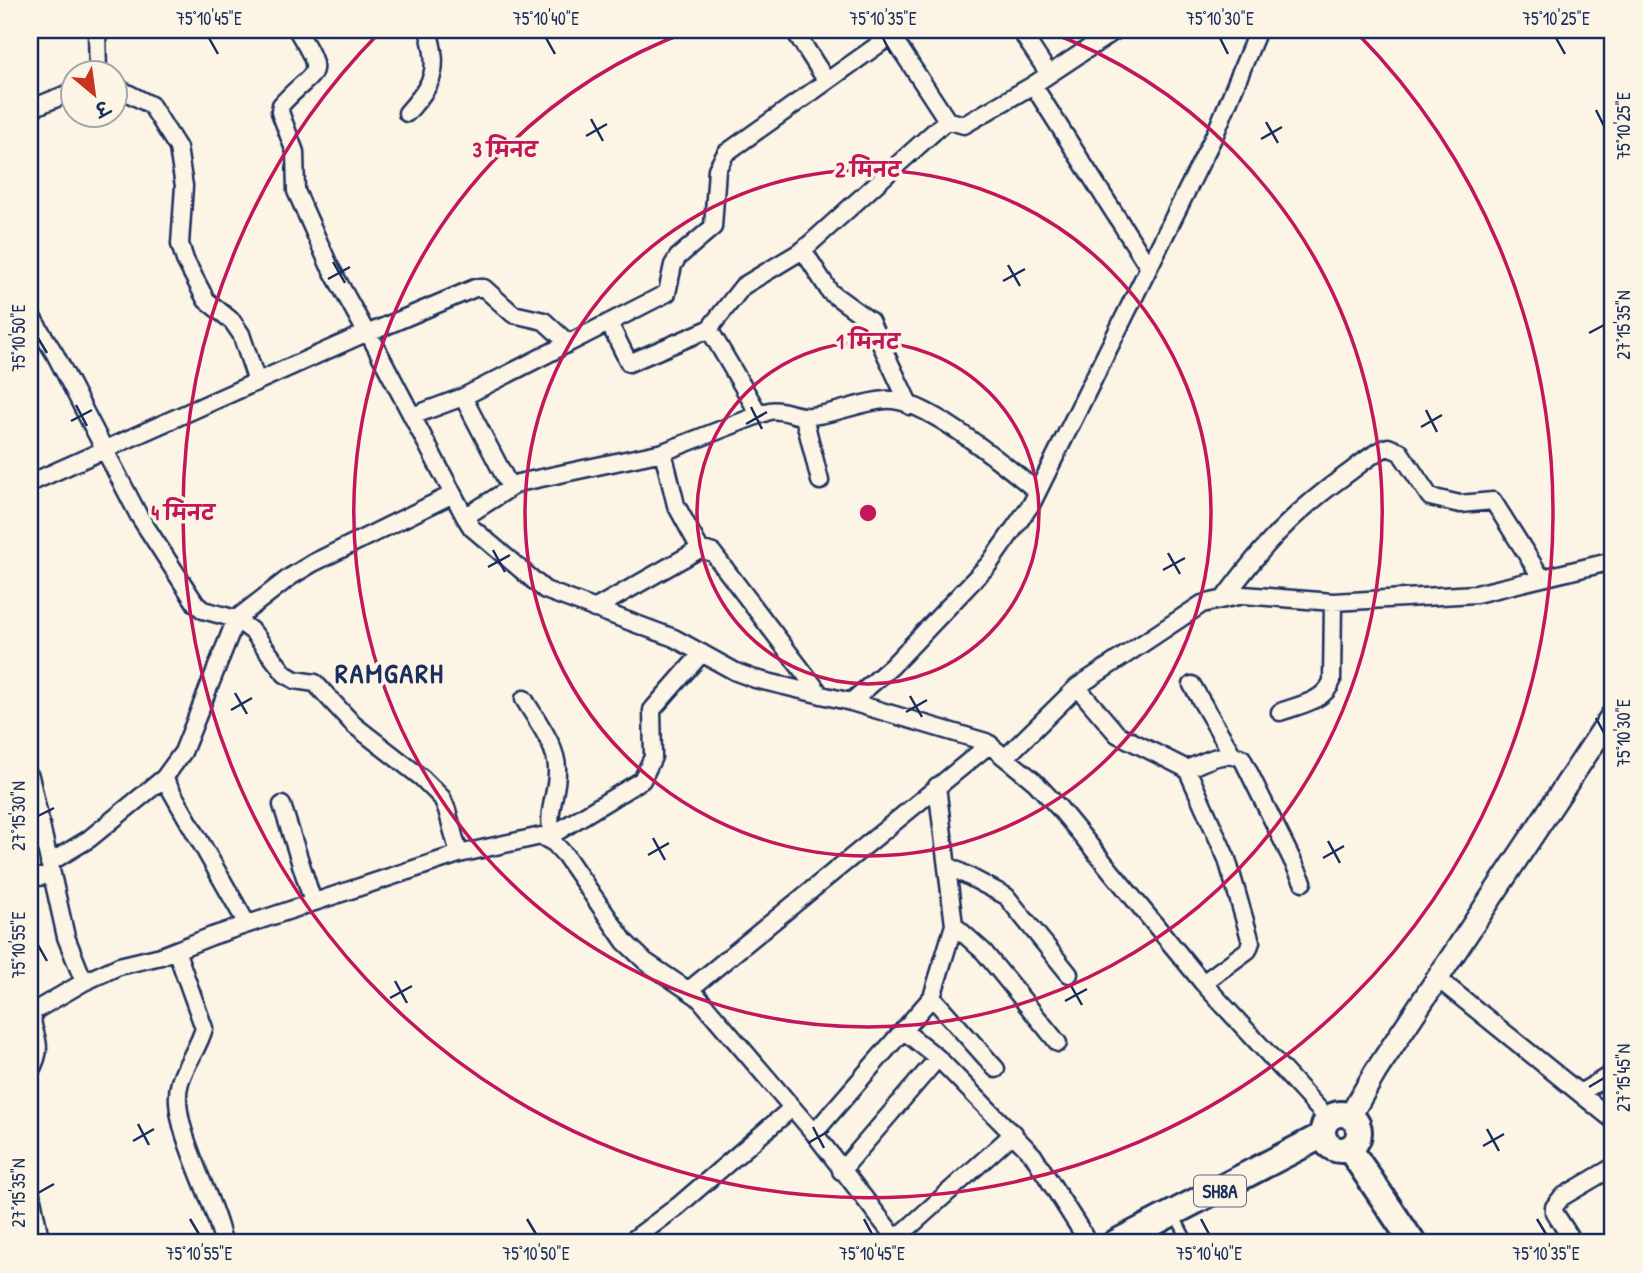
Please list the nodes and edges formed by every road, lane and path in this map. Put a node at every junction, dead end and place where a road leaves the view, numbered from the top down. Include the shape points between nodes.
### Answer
1 (97, 30) edge
2 (297, 30) edge
3 (428, 30) edge
4 (794, 30) edge
5 (1020, 30) edge
6 (1116, 30) edge
7 (1258, 30) edge
8 (890, 33) edge
9 (98, 60) edge
10 (1049, 75) junction
11 (826, 80) junction
12 (1033, 85) junction
13 (130, 94) edge
14 (60, 97) edge
15 (30, 109) edge
16 (407, 113) dead end
17 (947, 120) junction
18 (803, 250) junction
19 (1148, 266) junction
20 (30, 314) edge
21 (609, 323) junction
22 (709, 329) junction
23 (367, 332) junction
24 (568, 343) junction
25 (257, 382) junction
26 (463, 397) junction
27 (910, 406) junction
28 (759, 414) junction
29 (412, 416) junction
30 (804, 416) junction
31 (103, 452) junction
32 (663, 452) junction
33 (820, 481) dead end
34 (30, 483) edge
35 (510, 487) junction
36 (1037, 491) junction
37 (451, 495) junction
38 (465, 517) junction
39 (700, 549) junction
40 (1613, 561) edge
41 (1541, 577) junction
42 (1225, 597) junction
43 (1333, 602) junction
44 (594, 609) junction
45 (236, 619) junction
46 (702, 653) junction
47 (1192, 685) dead end
48 (1077, 687) junction
49 (821, 695) junction
50 (524, 699) dead end
51 (855, 703) junction
52 (1280, 712) dead end
53 (1613, 715) edge
54 (988, 743) junction
55 (1232, 754) junction
56 (1006, 757) junction
57 (1187, 769) junction
58 (30, 776) edge
59 (164, 778) junction
60 (937, 786) junction
61 (282, 805) dead end
62 (550, 836) junction
63 (459, 854) junction
64 (947, 865) junction
65 (50, 869) junction
66 (30, 879) edge
67 (1303, 882) dead end
68 (313, 902) junction
69 (247, 924) junction
70 (954, 925) junction
71 (176, 950) junction
72 (1069, 974) dead end
73 (1437, 978) junction
74 (84, 982) junction
75 (1203, 983) junction
76 (689, 990) junction
77 (932, 997) junction
78 (904, 1031) junction
79 (1058, 1043) dead end
80 (938, 1058) junction
81 (996, 1069) dead end
82 (30, 1072) edge
83 (1613, 1073) edge
84 (1580, 1093) junction
85 (792, 1108) junction
86 (1613, 1120) edge
87 (1334, 1123) junction
88 (814, 1133) junction
89 (1014, 1133) junction
90 (1613, 1169) edge
91 (841, 1171) junction
92 (30, 1189) edge
93 (1174, 1214) junction
94 (897, 1241) edge
95 (41, 1243) edge
96 (223, 1243) edge
97 (629, 1243) edge
98 (1089, 1243) edge
99 (1115, 1243) edge
100 (1189, 1243) edge
101 (1413, 1243) edge
102 (1574, 1243) edge

1 - 9 street
2 - 23 street via 315,69 281,105 295,152 294,185 329,265
3 - 16 street via 436,68 429,89
4 - 11 street
5 - 10 street
6 - 10 street
7 - 19 street via 1216,132
8 - 11 street
8 - 17 street
10 - 12 street
11 - 21 street via 726,153 717,169 713,227 678,257 667,293
12 - 17 street via 972,122 964,125
12 - 19 street
13 - 25 street via 151,105 178,148 184,186 180,244 185,260 206,300 241,334
14 - 15 street
17 - 18 street
18 - 22 street via 743,286
18 - 27 street via 830,292 870,320
19 - 36 street
20 - 31 street
21 - 22 street via 629,363
21 - 24 street
22 - 28 street
23 - 24 street via 484,288 513,314 544,321
23 - 25 street
23 - 29 street
24 - 26 street
25 - 31 street
26 - 29 street
26 - 35 street
27 - 30 street via 886,399
27 - 36 street via 963,434
28 - 30 street via 782,410
28 - 32 street
29 - 37 street
30 - 33 street
31 - 34 street
31 - 45 street via 196,604
32 - 35 street
32 - 39 street via 676,505
35 - 38 street
36 - 51 street via 989,564
37 - 38 street
37 - 45 street via 301,570
38 - 44 street via 528,578 560,597
39 - 44 street
39 - 49 street via 721,560
40 - 41 street
41 - 42 street via 1493,500 1461,504 1430,497 1400,452 1388,447 1287,520
41 - 43 street via 1476,594
42 - 43 street
42 - 48 street via 1185,613
43 - 52 street via 1329,690
44 - 46 street
45 - 59 street via 187,744
45 - 63 street via 259,638 285,674 315,683 354,725 442,799
46 - 49 street via 755,679
46 - 62 street via 652,710 653,757 642,780
47 - 55 street
48 - 56 street
48 - 57 street via 1117,734
49 - 51 street
50 - 62 street via 557,770 549,806
51 - 54 street
53 - 73 main road
54 - 56 street
54 - 60 street
55 - 57 street
55 - 67 street via 1245,762
56 - 75 street via 1060,809
57 - 75 street via 1221,843 1250,935 1248,950
58 - 65 street
59 - 65 street
59 - 69 street
60 - 64 street
60 - 76 street
61 - 68 street
62 - 63 street via 529,836
62 - 76 street via 636,954
63 - 68 street
64 - 70 street
64 - 72 street via 1006,896
65 - 66 street
65 - 74 street via 66,937
68 - 69 street
69 - 71 street
70 - 77 street
70 - 79 street via 984,952
71 - 74 street via 119,966
71 - 96 street via 204,1028 179,1084 178,1106
73 - 84 street
73 - 87 main road
74 - 82 street via 34,1011 40,1050
75 - 87 street
76 - 85 street
77 - 78 street
77 - 81 street
78 - 80 street
78 - 88 street
80 - 89 street
80 - 91 street
83 - 84 street
84 - 86 street
85 - 88 street
85 - 97 street
87 - 93 main road, SH8A
87 - 101 main road via 1356,1121 1359,1136 1349,1148
88 - 91 street
89 - 94 street
89 - 98 street
90 - 102 street via 1562,1197 1554,1207
91 - 94 street
92 - 95 street
93 - 99 main road, SH8A
93 - 100 lane

